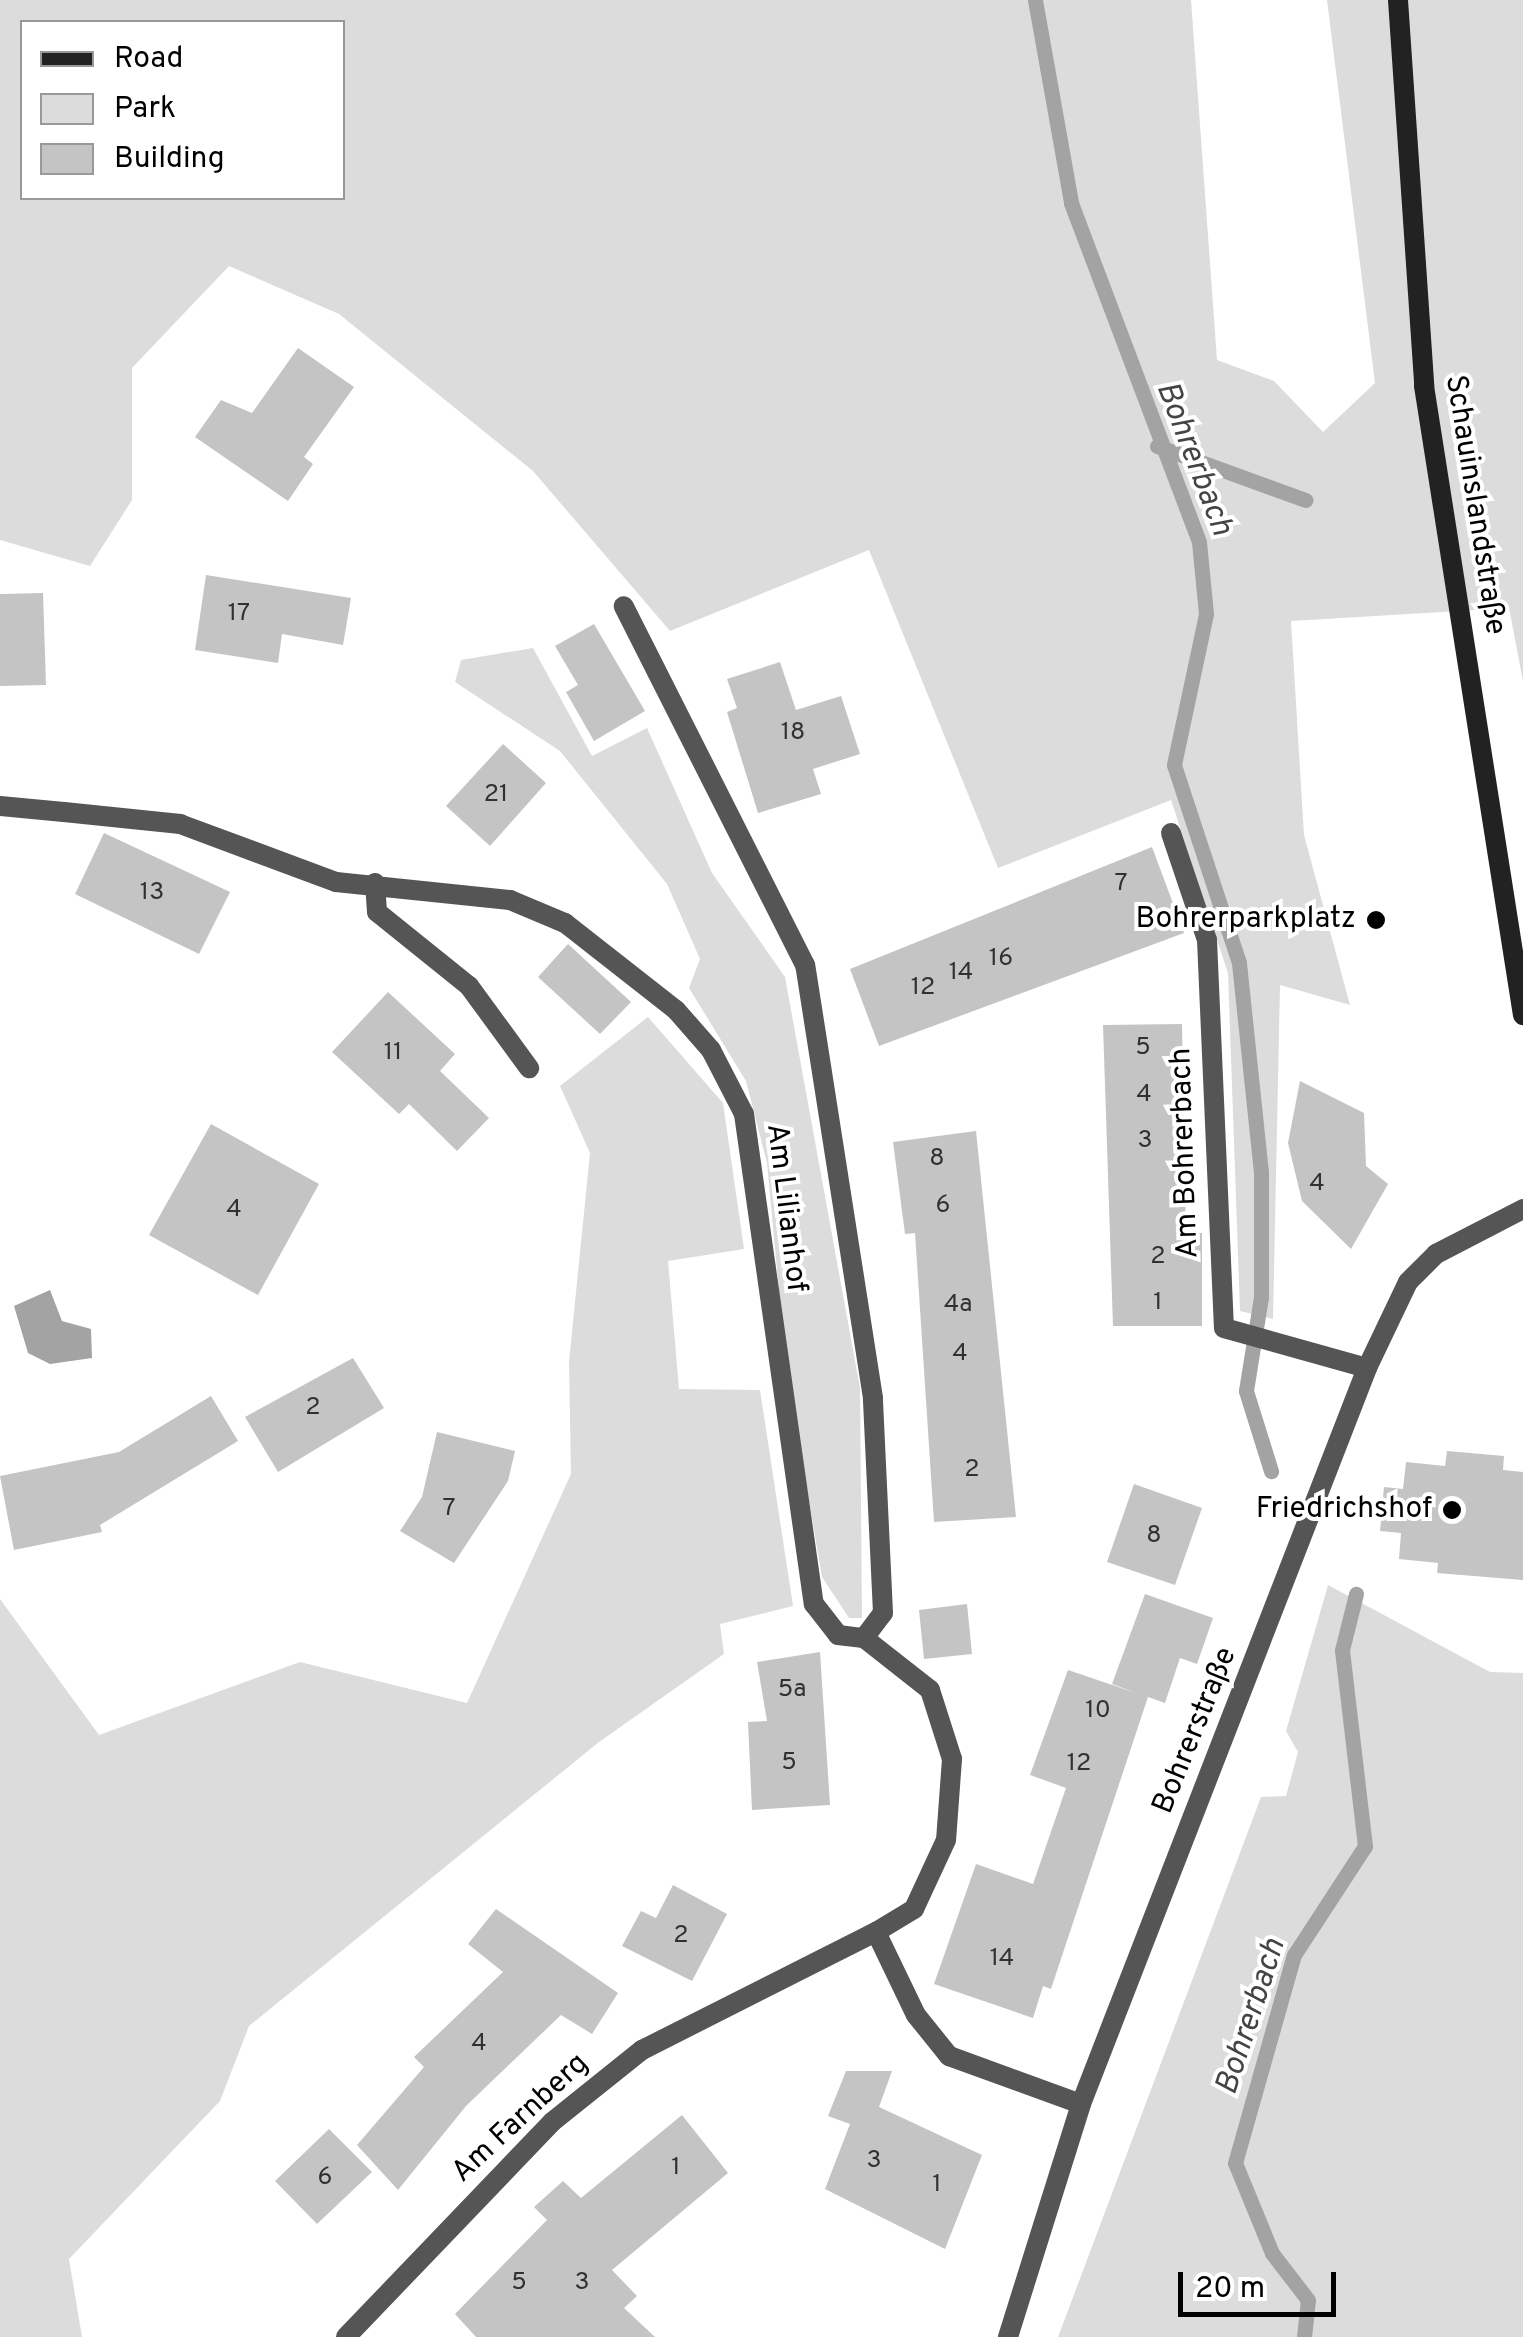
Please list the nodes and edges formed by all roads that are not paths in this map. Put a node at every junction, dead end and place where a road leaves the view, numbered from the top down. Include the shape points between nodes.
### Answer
1 (1398, 0) edge
2 (624, 606) dead end
3 (0, 806) edge
4 (1171, 833) dead end
5 (375, 883) junction
6 (1523, 1015) edge
7 (529, 1068) dead end
8 (1523, 1209) edge
9 (1367, 1368) junction
10 (864, 1638) junction
11 (876, 1932) junction
12 (1080, 2104) junction
13 (346, 2337) edge
14 (1008, 2337) edge

1 - 6 main road, Schauinslandstraße via 1424,386
2 - 10 street, Am Lilianhof via 805,964 874,1398 883,1613
3 - 5 street, Am Lilianhof via 180,824 290,871
4 - 9 street, Am Bohrerbach via 1207,940 1224,1328 1285,1339
5 - 7 street via 377,912 469,986
5 - 10 street, Am Lilianhof via 463,889 565,923 711,1050 744,1114 814,1604 838,1635
8 - 9 street, Bohrerstraße via 1436,1254 1408,1282
9 - 12 street, Bohrerstraße
10 - 11 street, Am Lilianhof via 930,1690 952,1760 946,1840 914,1909
11 - 12 street via 916,2015 948,2056
11 - 13 street, Am Farnberg via 642,2050 552,2122
12 - 14 street, Bohrerstraße

